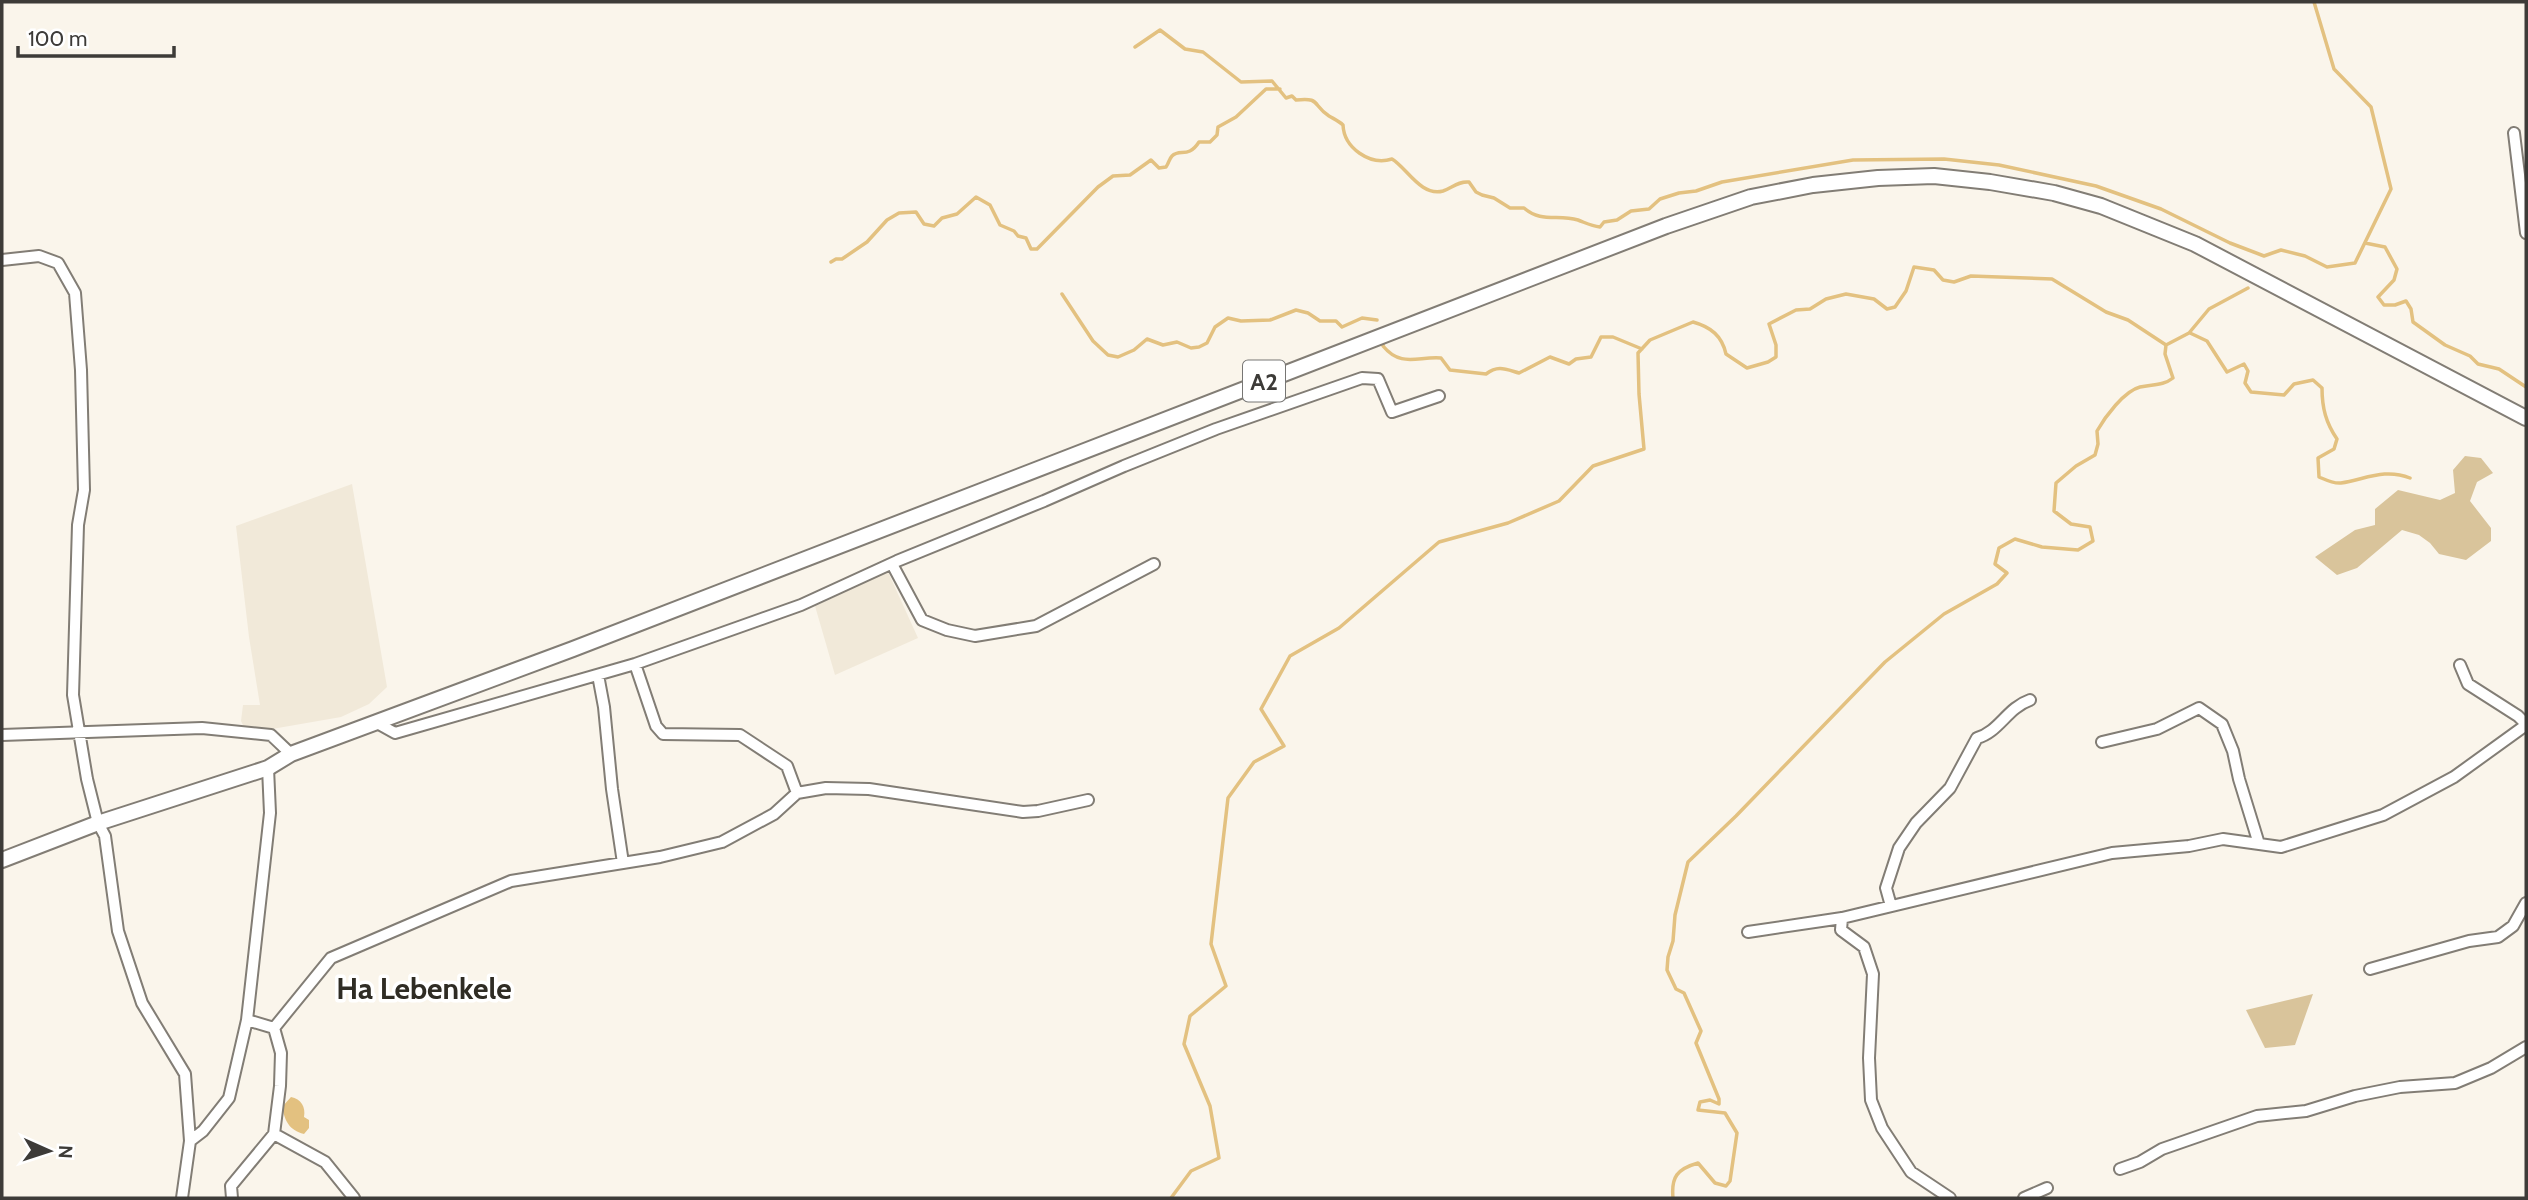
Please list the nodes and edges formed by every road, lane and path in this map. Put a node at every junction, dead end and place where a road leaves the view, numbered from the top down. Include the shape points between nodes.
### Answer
1 (2514, 133) dead end
2 (2526, 233) edge
3 (2, 260) edge
4 (1439, 396) dead end
5 (2526, 418) edge
6 (892, 564) junction
7 (1154, 564) dead end
8 (635, 664) junction
9 (2460, 665) dead end
10 (598, 675) junction
11 (2030, 700) dead end
12 (377, 723) junction
13 (2526, 725) edge
14 (78, 731) junction
15 (2, 735) edge
16 (2102, 743) dead end
17 (291, 754) junction
18 (268, 768) junction
19 (797, 793) junction
20 (1088, 800) dead end
21 (97, 823) junction
22 (2259, 844) junction
23 (2, 860) edge
24 (623, 863) junction
25 (2526, 903) edge
26 (1891, 906) junction
27 (1842, 918) junction
28 (1748, 932) dead end
29 (2370, 969) dead end
30 (247, 1020) junction
31 (274, 1028) junction
32 (2526, 1047) edge
33 (274, 1134) junction
34 (190, 1140) junction
35 (2120, 1169) dead end
36 (2047, 1188) dead end
37 (182, 1198) edge
38 (232, 1198) edge
39 (354, 1198) edge
40 (1950, 1198) edge
41 (2024, 1198) edge

1 - 2 street
3 - 14 street via 38,256 58,263 75,293 84,490 78,525 73,695
4 - 6 street via 1392,412 1378,379 1362,378 1216,429
5 - 12 main road, A2 via 2195,244 2101,206 2041,191 1934,176 1813,185 1751,197 1653,230
6 - 7 street via 922,620 975,636 1036,626
6 - 8 street via 801,605
8 - 10 street
8 - 19 street via 656,726 663,734 740,735 787,766
9 - 13 street via 2468,684
10 - 12 street via 395,733
10 - 24 street
11 - 26 street via 2019,704 1988,735 1977,738 1950,788 1905,839 1886,888
12 - 17 main road, A2
13 - 22 street via 2454,777 2383,815 2281,848
14 - 15 street
14 - 17 street via 202,728 271,735
14 - 21 street
16 - 22 street via 2157,729 2199,708 2221,724 2233,751
17 - 18 main road, A2
18 - 21 main road, A2
18 - 30 street via 270,813
19 - 20 street via 869,789 1023,812
19 - 24 street via 774,814 722,842
21 - 23 main road, A2
21 - 34 street via 105,836 118,931 142,1003 185,1074
22 - 26 street via 2223,839 2112,853
24 - 31 street via 511,881 331,958
25 - 29 street via 2513,926 2498,937
26 - 27 street
27 - 28 street
27 - 40 street via 1841,930 1864,947 1873,974 1871,1100 1882,1128 1911,1172
30 - 31 street
30 - 34 street via 229,1098
31 - 33 street via 281,1053
32 - 35 street via 2455,1083 2400,1087 2306,1111 2258,1116 2161,1149
33 - 38 street via 231,1186
33 - 39 street via 325,1162
34 - 37 street
36 - 41 street

